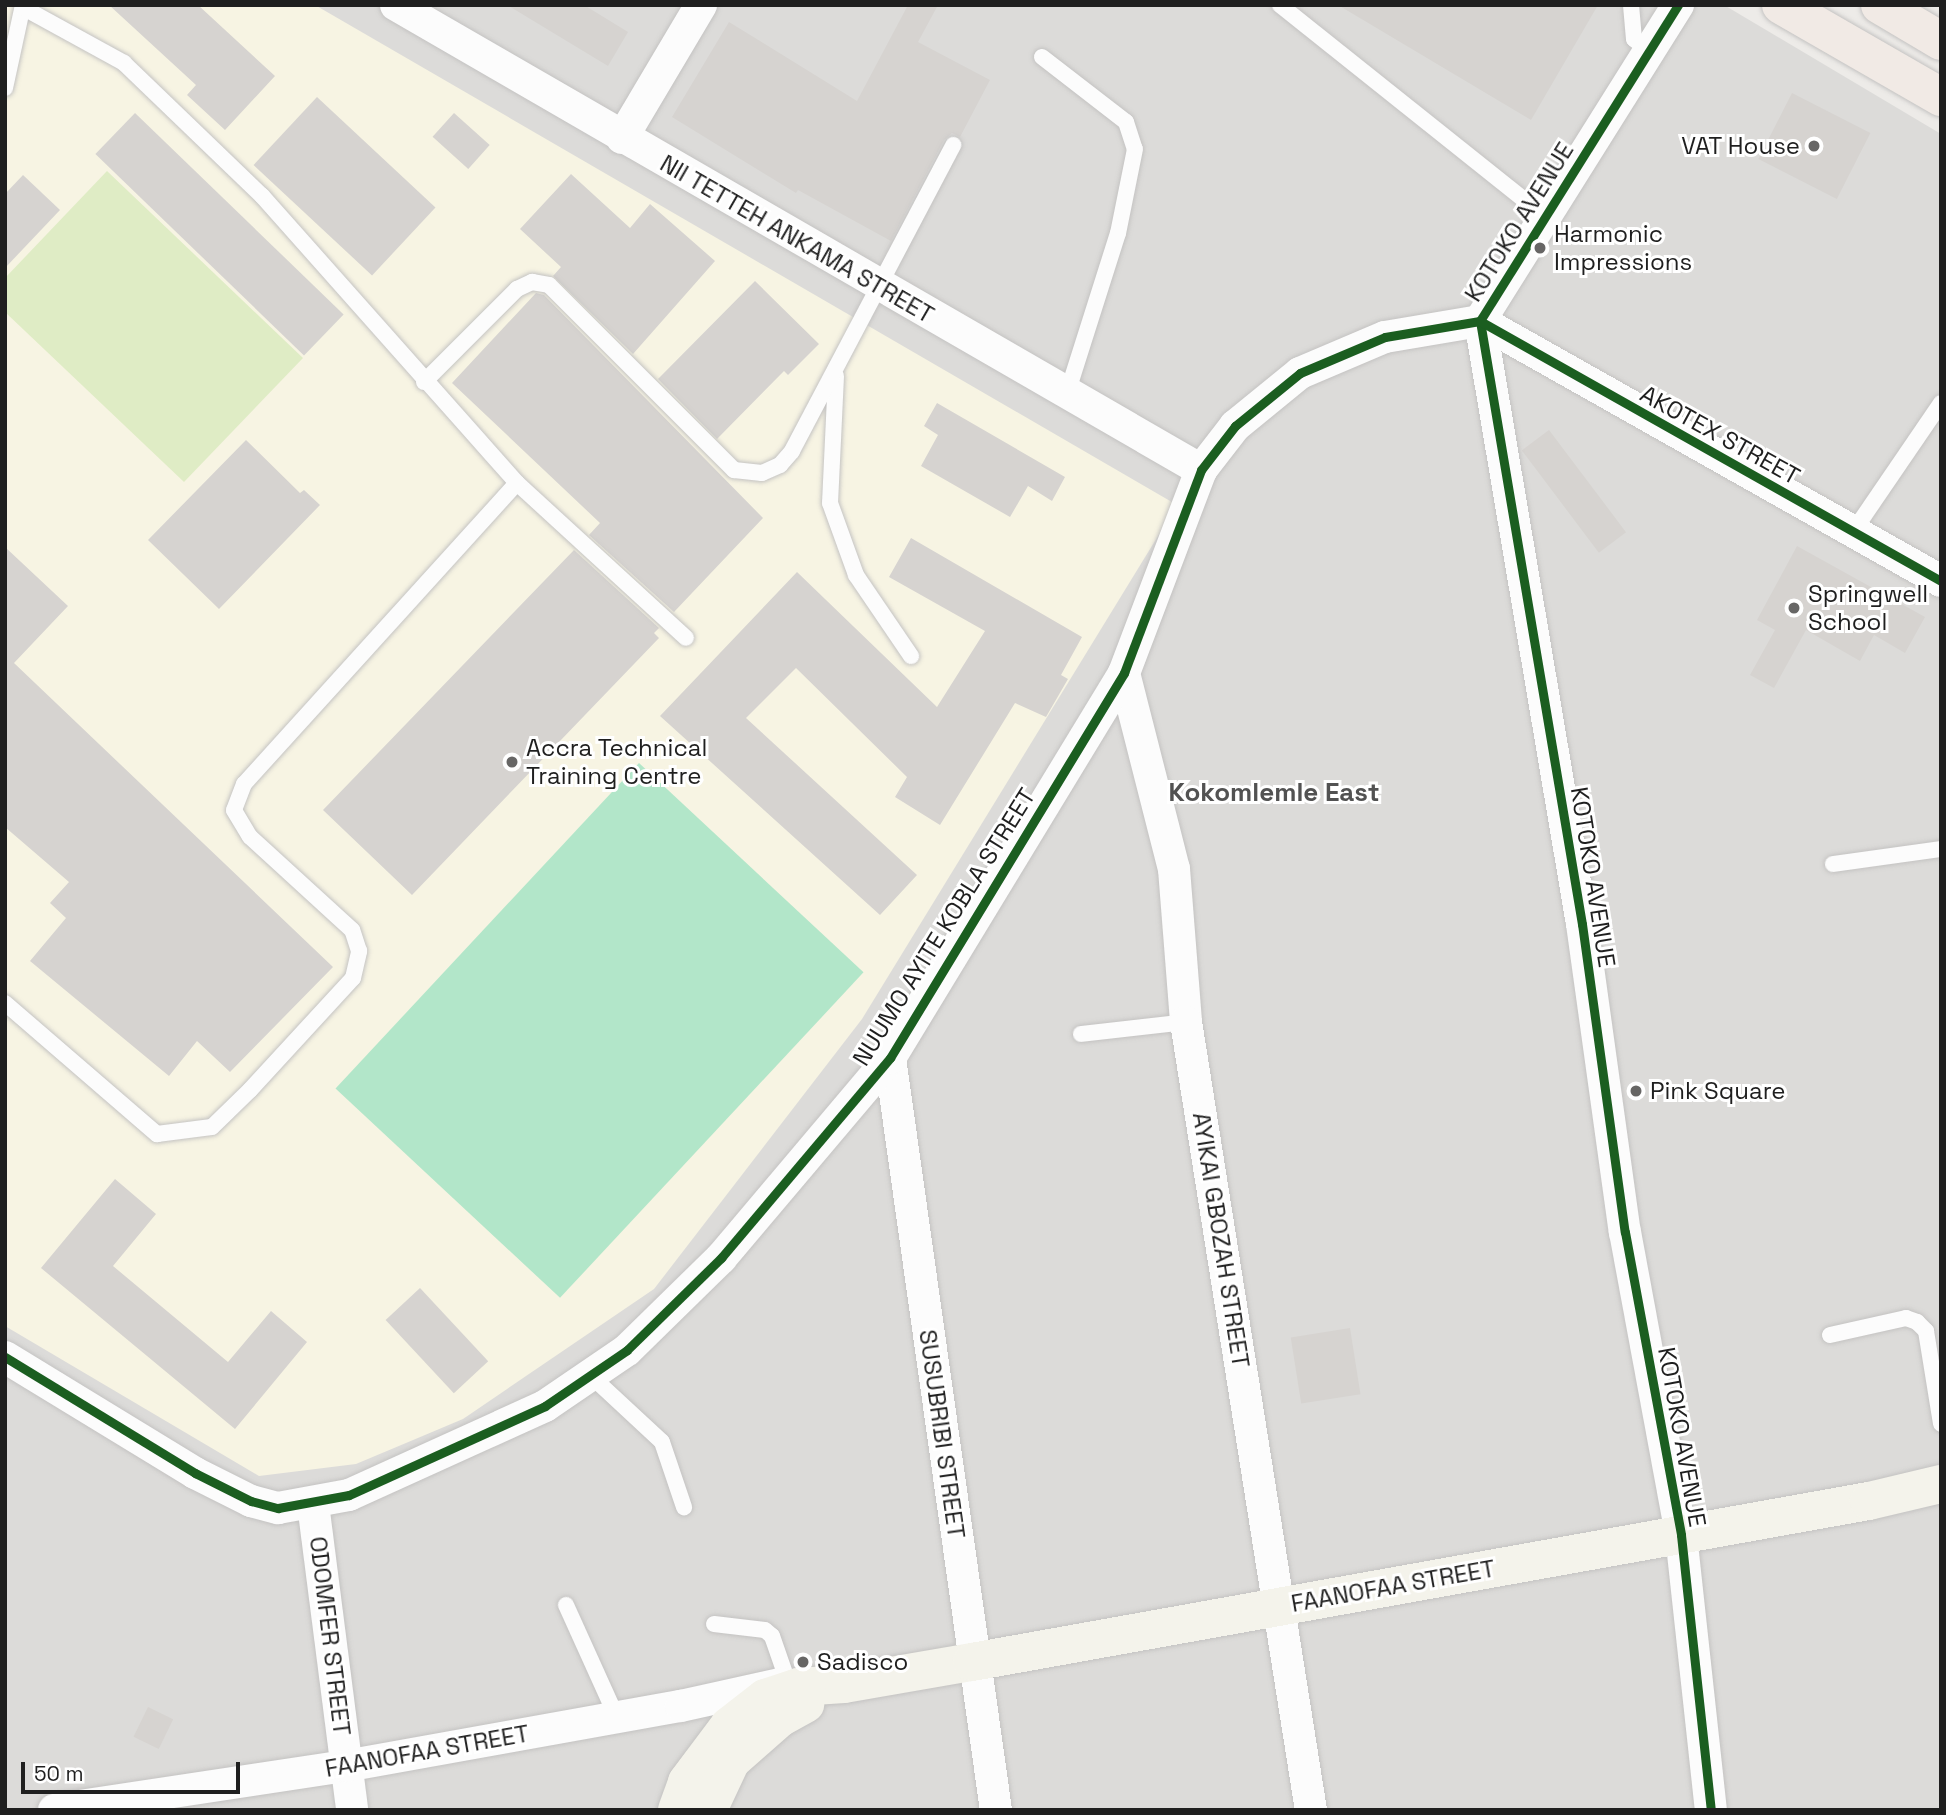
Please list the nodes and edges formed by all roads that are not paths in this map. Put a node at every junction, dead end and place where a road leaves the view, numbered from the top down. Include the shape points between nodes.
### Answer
1 (396, 5) edge
2 (701, 5) edge
3 (1280, 5) edge
4 (1632, 5) edge
5 (1678, 5) edge
6 (1781, 5) edge
7 (1880, 5) edge
8 (23, 7) edge
9 (1941, 41) edge
10 (1650, 51) junction
11 (1041, 57) dead end
12 (5, 88) edge
13 (1941, 97) edge
14 (622, 138) junction
15 (953, 145) dead end
16 (1546, 216) junction
17 (881, 287) junction
18 (1480, 321) junction
19 (836, 370) junction
20 (424, 382) junction
21 (1067, 394) junction
22 (1941, 403) edge
23 (1201, 470) junction
24 (517, 483) junction
25 (1853, 532) junction
26 (1941, 581) edge
27 (686, 638) dead end
28 (911, 656) dead end
29 (1124, 673) junction
30 (1941, 849) edge
31 (1833, 864) dead end
32 (5, 1003) edge
33 (1186, 1022) junction
34 (1081, 1034) dead end
35 (890, 1058) junction
36 (1830, 1335) dead end
37 (5, 1357) edge
38 (590, 1376) junction
39 (1941, 1424) edge
40 (1941, 1484) edge
41 (313, 1504) junction
42 (684, 1507) dead end
43 (1681, 1535) junction
44 (566, 1605) dead end
45 (1278, 1607) junction
46 (714, 1624) dead end
47 (972, 1662) junction
48 (793, 1684) junction
49 (844, 1684) junction
50 (617, 1718) junction
51 (346, 1766) junction
52 (54, 1810) edge
53 (352, 1810) edge
54 (677, 1810) edge
55 (708, 1810) edge
56 (996, 1810) edge
57 (1311, 1810) edge
58 (1711, 1810) edge

1 - 14 street, NII TETTEH ANKAMA STREET
2 - 14 street
3 - 16 lane
4 - 10 lane via 1634,39
5 - 10 street, KOTOKO AVENUE
6 - 13 main road
7 - 9 main road
8 - 12 lane
8 - 20 lane via 124,63 262,196
10 - 16 street, KOTOKO AVENUE
11 - 21 lane via 1126,122 1135,149 1118,233
14 - 17 street, NII TETTEH ANKAMA STREET
15 - 17 lane
16 - 18 street, KOTOKO AVENUE
17 - 19 lane
17 - 21 street, NII TETTEH ANKAMA STREET
18 - 23 street, NUUMO AYITE KOBLA STREET via 1385,337 1300,373 1235,426
18 - 25 street, AKOTEX STREET
18 - 43 street, KOTOKO AVENUE via 1582,925 1625,1232
19 - 20 lane via 792,451 780,465 762,473 734,470 549,285 532,282 517,289
19 - 28 lane via 830,503 856,575
20 - 24 lane
21 - 23 street, NII TETTEH ANKAMA STREET
22 - 25 lane
23 - 29 street, NUUMO AYITE KOBLA STREET
24 - 27 lane
24 - 32 lane via 244,784 234,810 250,837 352,930 359,951 353,978 250,1090 212,1127 157,1134
25 - 26 street, AKOTEX STREET
29 - 33 street, AYIKAI GBOZAH STREET via 1174,869
29 - 35 street, NUUMO AYITE KOBLA STREET
30 - 31 lane
33 - 34 lane
33 - 45 street, AYIKAI GBOZAH STREET
35 - 38 street, NUUMO AYITE KOBLA STREET via 721,1258 627,1350
35 - 47 street, SUSUBRIBI STREET
36 - 39 lane via 1906,1318 1917,1322 1926,1331
37 - 41 street, NUUMO AYITE KOBLA STREET via 195,1473 251,1501 278,1508
38 - 41 street, NUUMO AYITE KOBLA STREET via 545,1406 349,1495
38 - 42 lane via 662,1442
40 - 43 main road, FAANOFAA STREET
41 - 51 street, ODOMFER STREET
43 - 45 main road, FAANOFAA STREET
43 - 58 street, KOTOKO AVENUE
44 - 50 lane
45 - 47 main road, FAANOFAA STREET
45 - 57 street, AYIKAI GBOZAH STREET
46 - 48 lane via 765,1630
47 - 49 main road, FAANOFAA STREET
47 - 56 street, SUSUBRIBI STREET
48 - 49 main road
48 - 50 street, FAANOFAA STREET
48 - 54 main road via 765,1698 729,1726 687,1782
49 - 55 main road via 780,1718 745,1747 718,1781
50 - 51 street, FAANOFAA STREET
51 - 52 street, FAANOFAA STREET
51 - 53 street, ODOMFER STREET

